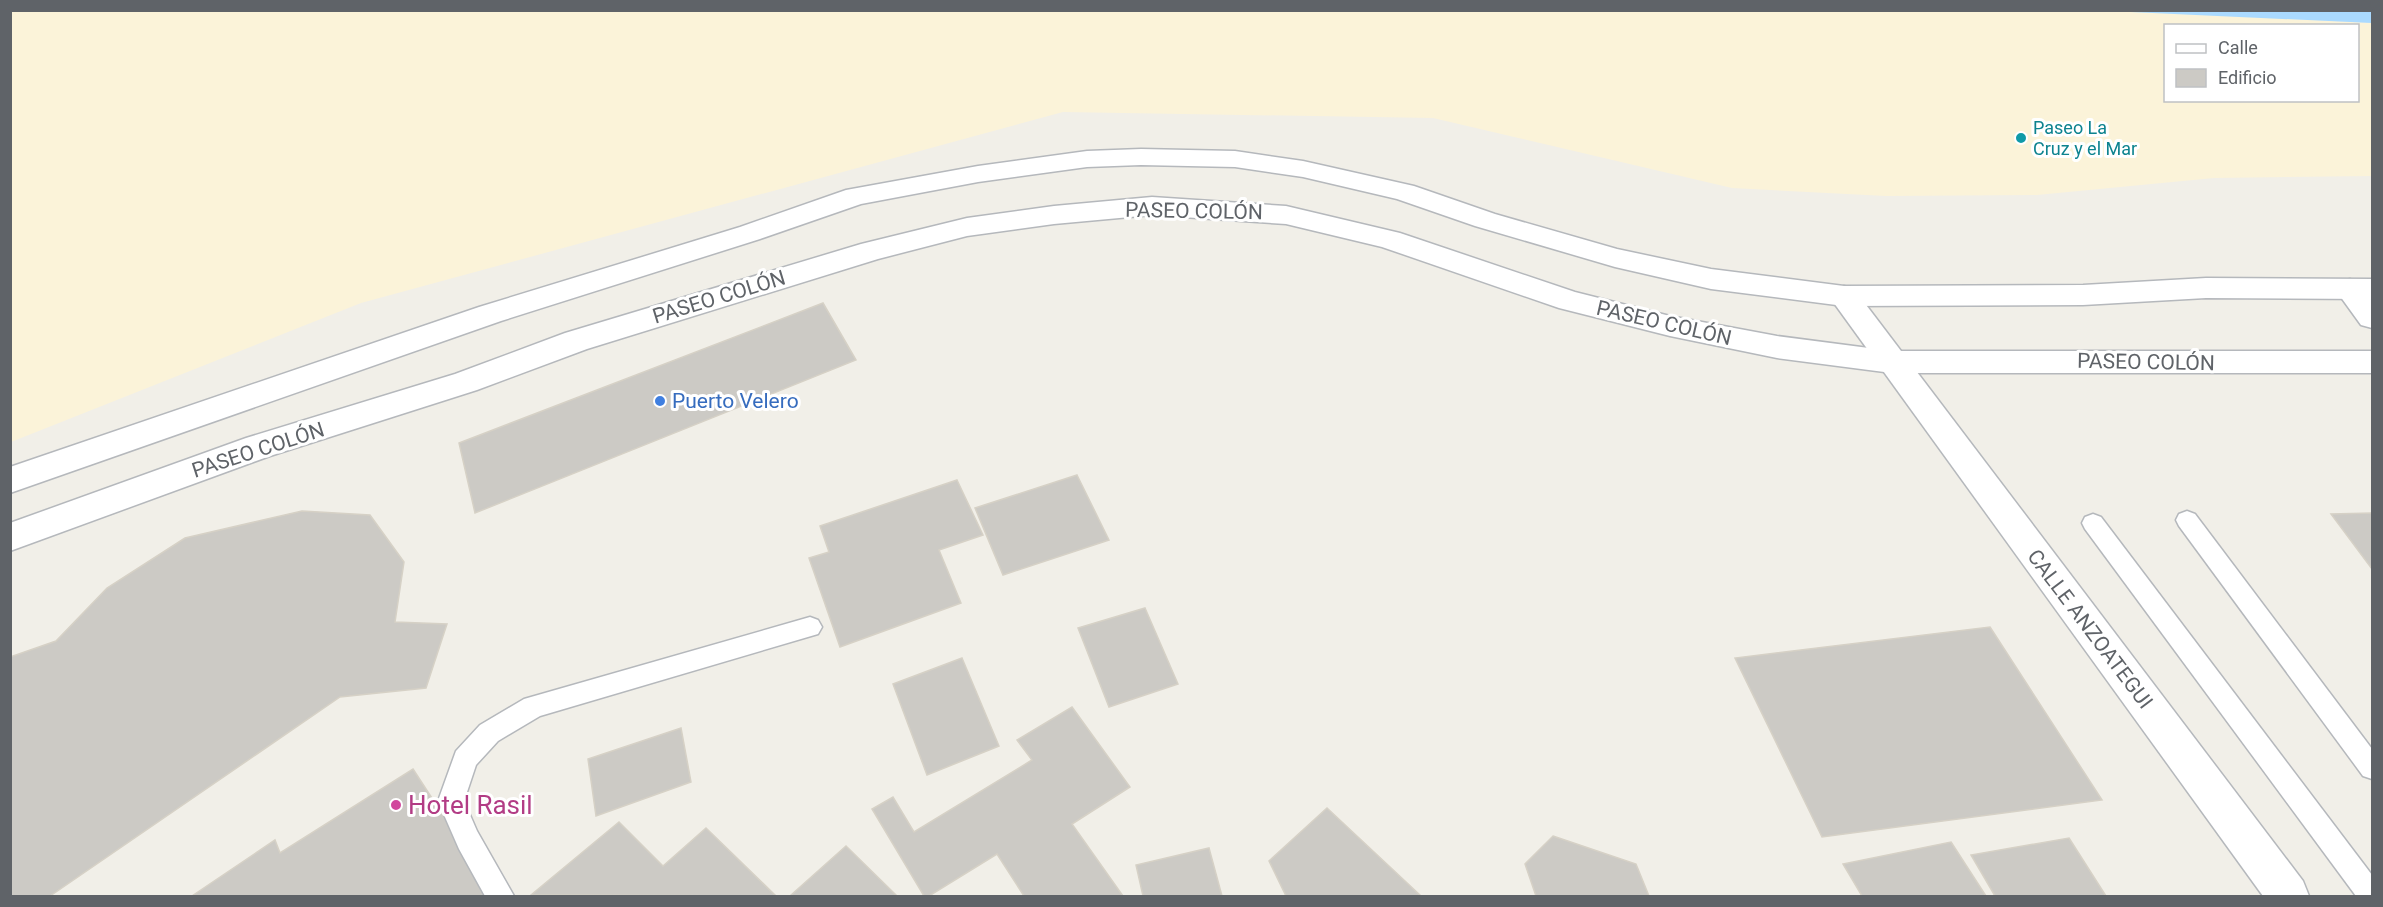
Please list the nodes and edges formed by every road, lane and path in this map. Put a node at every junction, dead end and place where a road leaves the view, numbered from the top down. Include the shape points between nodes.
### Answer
1 (2361, 289) edge
2 (1844, 296) junction
3 (2373, 318) edge
4 (1892, 362) junction
5 (2373, 362) edge
6 (10, 480) edge
7 (2187, 520) dead end
8 (2093, 523) dead end
9 (10, 537) edge
10 (810, 627) dead end
11 (2373, 768) edge
12 (2373, 896) edge
13 (500, 897) edge
14 (2288, 897) edge

1 - 2 street via 2206,288 2083,295
1 - 3 street
2 - 4 street, CALLE ANZOATEGUI
2 - 6 street via 1711,279 1615,258 1404,192 1303,169 1235,159 1087,159 856,196 750,234 479,317
4 - 5 street, PASEO COLÓN
4 - 9 street, PASEO COLÓN via 1777,347 1670,326 1569,301 1390,240 1286,215 1152,206 967,227 850,257 576,341 466,382 258,447
4 - 14 street, CALLE ANZOATEGUI
7 - 11 lane
8 - 12 lane
10 - 13 lane via 533,707 489,733 465,759 451,801

